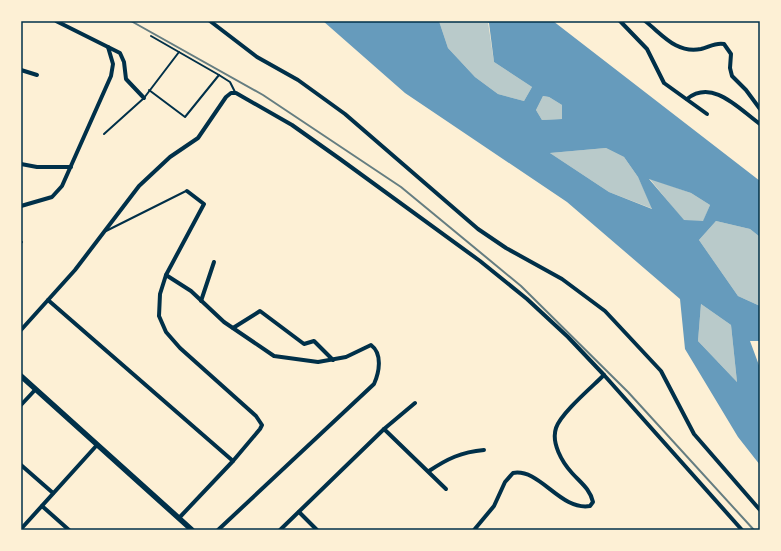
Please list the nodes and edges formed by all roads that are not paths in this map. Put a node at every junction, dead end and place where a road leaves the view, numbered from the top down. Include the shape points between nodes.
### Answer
1 (56, 21) edge
2 (210, 21) edge
3 (620, 21) edge
4 (644, 21) edge
5 (151, 36) dead end
6 (108, 47) junction
7 (180, 52) junction
8 (21, 70) edge
9 (37, 75) dead end
10 (219, 75) junction
11 (149, 90) junction
12 (237, 93) junction
13 (144, 98) junction
14 (687, 99) junction
15 (760, 109) edge
16 (707, 114) dead end
17 (760, 124) edge
18 (104, 134) dead end
19 (21, 164) edge
20 (71, 167) junction
21 (187, 191) joint
22 (21, 206) edge
23 (105, 232) junction
24 (214, 262) dead end
25 (166, 276) junction
26 (48, 300) junction
27 (201, 301) junction
28 (232, 328) junction
29 (21, 330) edge
30 (333, 360) junction
31 (604, 375) junction
32 (21, 376) edge
33 (35, 390) junction
34 (415, 403) dead end
35 (21, 405) edge
36 (384, 429) junction
37 (97, 445) junction
38 (484, 450) dead end
39 (233, 461) junction
40 (21, 465) edge
41 (429, 471) junction
42 (446, 489) dead end
43 (53, 493) junction
44 (42, 506) junction
45 (760, 510) edge
46 (298, 512) junction
47 (179, 518) junction
48 (21, 529) edge
49 (69, 530) edge
50 (192, 530) edge
51 (218, 530) edge
52 (280, 530) edge
53 (318, 530) edge
54 (474, 530) edge
55 (742, 530) edge

1 - 6 street
2 - 45 street via 257,57 298,80 345,114 478,229 506,248 562,279 605,311 661,372 694,434
3 - 14 street via 647,50 664,83
4 - 15 street via 669,42 683,48 699,49 717,43 724,44 731,54 732,76
5 - 7 lane
6 - 13 street via 121,55 126,79
6 - 20 street via 113,64 111,76
7 - 10 lane
7 - 11 lane
8 - 9 street
10 - 11 lane via 185,117
10 - 12 lane via 230,82
11 - 13 lane
12 - 23 street via 231,93 226,97 198,138 164,162 139,186
12 - 31 street via 292,125 480,261 527,299
13 - 18 lane
14 - 16 street
14 - 17 street via 704,92 716,93 731,101
19 - 20 street via 37,167
20 - 22 street via 56,194
21 - 23 lane
21 - 25 street via 204,204
23 - 26 street
24 - 27 street
25 - 27 street via 185,286
25 - 39 street via 158,310 161,325 261,422 260,429
26 - 29 street
26 - 39 street
27 - 28 street
28 - 30 street via 274,356 318,362
28 - 30 street via 260,311 304,344 314,341
30 - 51 street via 374,346 379,367 374,384
31 - 54 street via 563,417 556,428 555,442 559,453 564,464 591,494 593,502 590,506 582,507 563,500 528,475 513,473 505,482 494,506
31 - 55 street
32 - 33 street
33 - 35 street
33 - 37 street
34 - 36 street
36 - 41 street
36 - 46 street
37 - 43 street
37 - 47 street
38 - 41 street via 466,451
39 - 47 street
40 - 43 street
41 - 42 street
43 - 44 street
44 - 48 street
44 - 49 street
46 - 52 street
46 - 53 street
47 - 50 street

